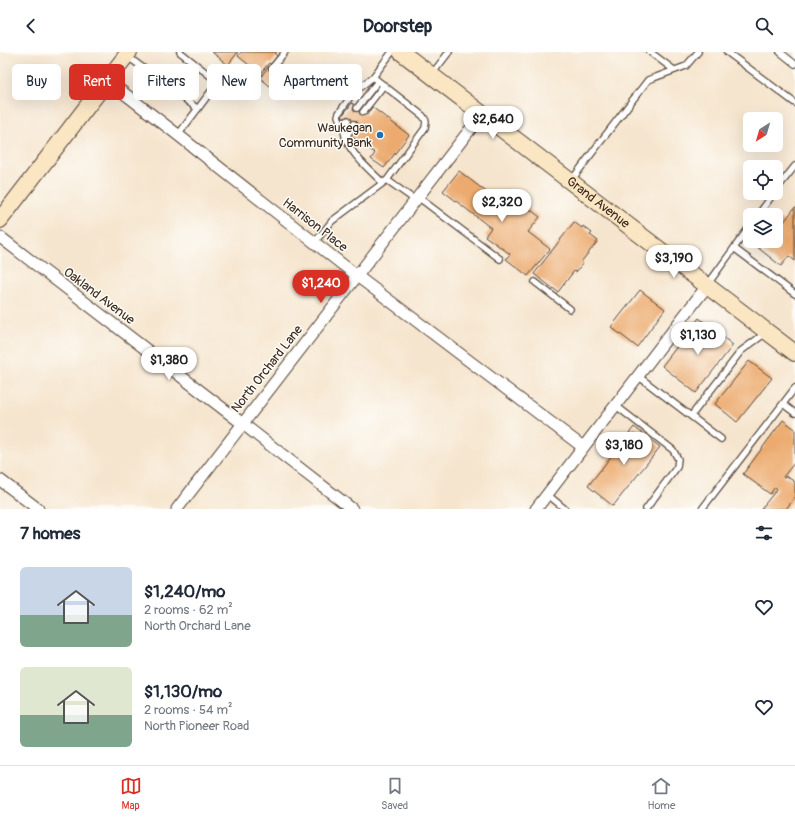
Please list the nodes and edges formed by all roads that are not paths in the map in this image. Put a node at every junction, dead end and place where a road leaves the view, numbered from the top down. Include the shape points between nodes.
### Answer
1 (180, 52) edge
2 (285, 52) edge
3 (392, 52) edge
4 (400, 52) edge
5 (448, 52) edge
6 (650, 52) edge
7 (698, 52) edge
8 (726, 52) edge
9 (780, 52) edge
10 (128, 54) edge
11 (120, 64) edge
12 (275, 64) edge
13 (795, 64) edge
14 (674, 70) junction
15 (431, 76) junction
16 (376, 79) junction
17 (384, 86) junction
18 (125, 94) edge
19 (92, 100) edge
20 (795, 103) edge
21 (357, 108) dead end
22 (198, 109) junction
23 (364, 112) dead end
24 (482, 114) junction
25 (348, 120) dead end
26 (354, 124) dead end
27 (344, 131) junction
28 (178, 135) junction
29 (346, 137) junction
30 (795, 166) edge
31 (385, 181) junction
32 (783, 181) edge
33 (571, 182) junction
34 (416, 198) junction
35 (0, 220) edge
36 (743, 236) edge
37 (0, 237) edge
38 (315, 242) junction
39 (734, 248) junction
40 (500, 259) dead end
41 (357, 276) junction
42 (535, 282) dead end
43 (707, 286) junction
44 (795, 294) edge
45 (570, 309) dead end
46 (767, 332) junction
47 (795, 354) edge
48 (638, 376) junction
49 (795, 388) edge
50 (783, 404) junction
51 (616, 405) junction
52 (795, 413) edge
53 (691, 416) junction
54 (243, 424) junction
55 (721, 439) dead end
56 (583, 447) junction
57 (0, 480) edge
58 (547, 494) junction
59 (38, 509) edge
60 (177, 509) edge
61 (352, 509) edge
62 (536, 509) edge
63 (565, 509) edge
64 (646, 509) edge
65 (702, 509) edge

1 - 22 lane via 218,82
2 - 12 lane
3 - 16 lane
4 - 15 main road, Grand Avenue
5 - 15 lane
6 - 14 lane
7 - 14 lane via 686,66
8 - 20 lane
9 - 13 lane
10 - 11 main road
10 - 22 lane
14 - 33 lane via 648,80
15 - 24 main road, Grand Avenue
16 - 17 lane
16 - 21 lane
16 - 27 lane via 353,93 339,113
17 - 23 lane
17 - 31 lane via 426,121 425,128
18 - 28 street, Harrison Place
19 - 35 main road
22 - 28 lane
24 - 33 main road, Grand Avenue
24 - 34 street, North Orchard Lane
25 - 27 lane
26 - 29 lane
27 - 29 lane
28 - 38 street, Harrison Place
29 - 31 lane via 349,146 360,160
30 - 32 lane
31 - 34 lane
31 - 38 lane via 332,221
33 - 43 main road, Grand Avenue
34 - 40 lane
34 - 41 street, North Orchard Lane
36 - 39 lane
37 - 54 street, Oakland Avenue
38 - 41 street, Harrison Place
39 - 43 lane
39 - 44 lane
41 - 54 street, North Orchard Lane
41 - 56 street, Harrison Place
42 - 45 lane
43 - 46 main road, Grand Avenue
43 - 48 street
46 - 47 main road, Grand Avenue
46 - 53 lane via 742,352
48 - 51 street
48 - 53 lane
49 - 50 lane
50 - 52 lane
50 - 65 lane
51 - 56 street
51 - 64 lane via 673,450 678,459 678,467
53 - 55 lane
54 - 60 street, North Orchard Lane
54 - 61 street, Oakland Avenue
56 - 58 street
57 - 59 street
58 - 62 street
58 - 63 lane

